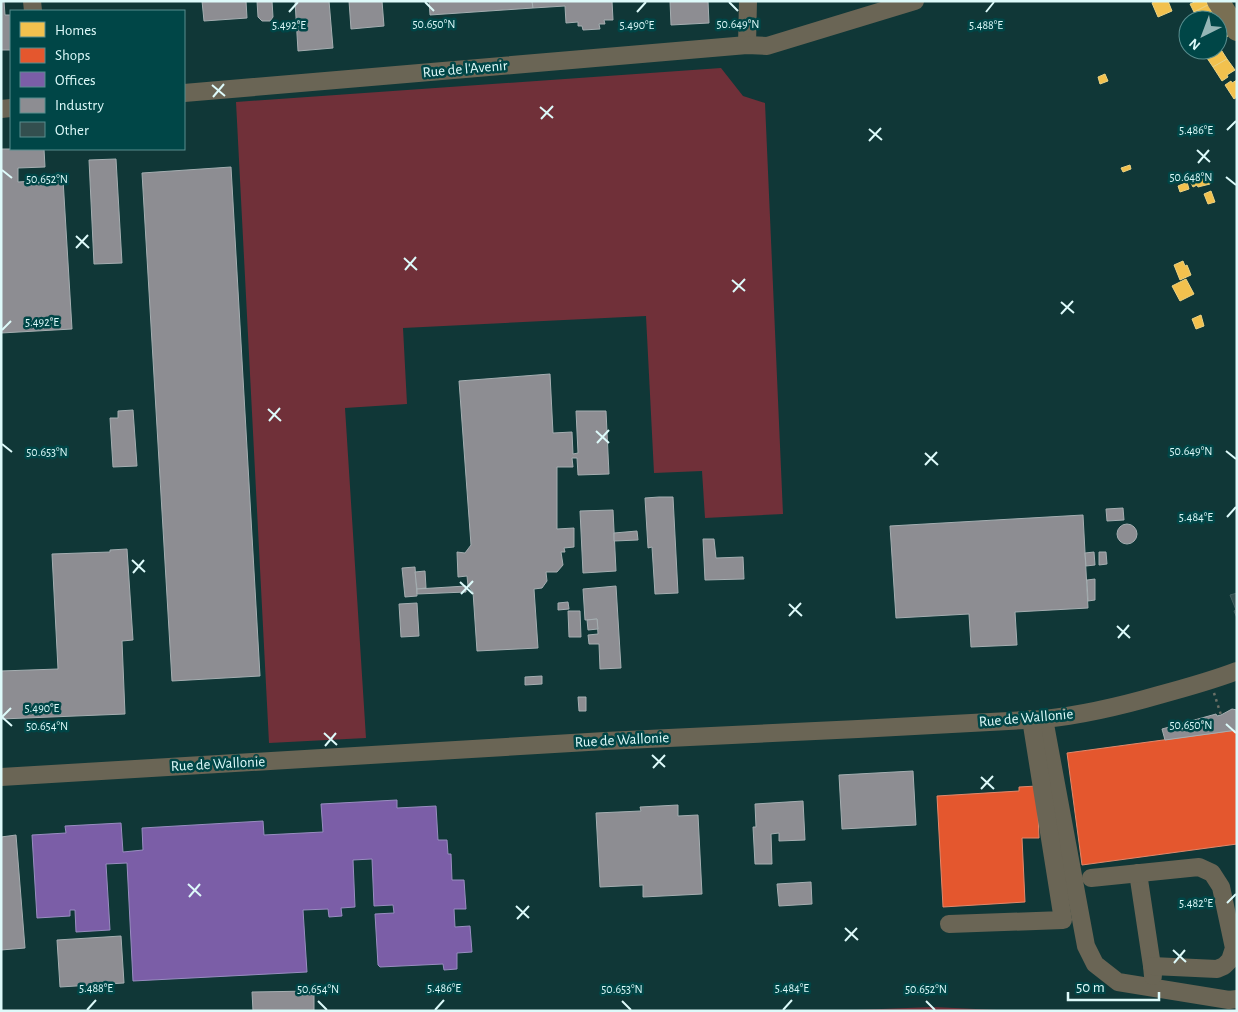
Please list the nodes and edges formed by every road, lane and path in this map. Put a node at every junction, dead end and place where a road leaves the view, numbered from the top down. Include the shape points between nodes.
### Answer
1 (748, 1) edge
2 (915, 1) edge
3 (1218, 1) edge
4 (1237, 30) edge
5 (747, 45) junction
6 (185, 93) edge
7 (1237, 671) edge
8 (1210, 681) junction
9 (1221, 715) dead end
10 (1038, 719) junction
11 (1, 777) edge
12 (1138, 873) junction
13 (1091, 878) dead end
14 (949, 924) dead end
15 (1152, 966) junction
16 (1153, 987) junction
17 (1237, 999) edge

1 - 5 street
2 - 5 street, Rue de l'Avenir via 767,46
3 - 4 main road
5 - 6 street, Rue de l'Avenir
7 - 8 street, Rue de Wallonie
8 - 9 path
8 - 10 street, Rue de Wallonie via 1098,711
10 - 11 street, Rue de Wallonie
10 - 14 street via 1063,920
10 - 16 street via 1086,946 1095,964 1118,982
12 - 13 street
12 - 15 street
12 - 15 street via 1199,867 1212,873 1221,887 1234,948 1230,960 1217,969
15 - 16 street
16 - 17 street

